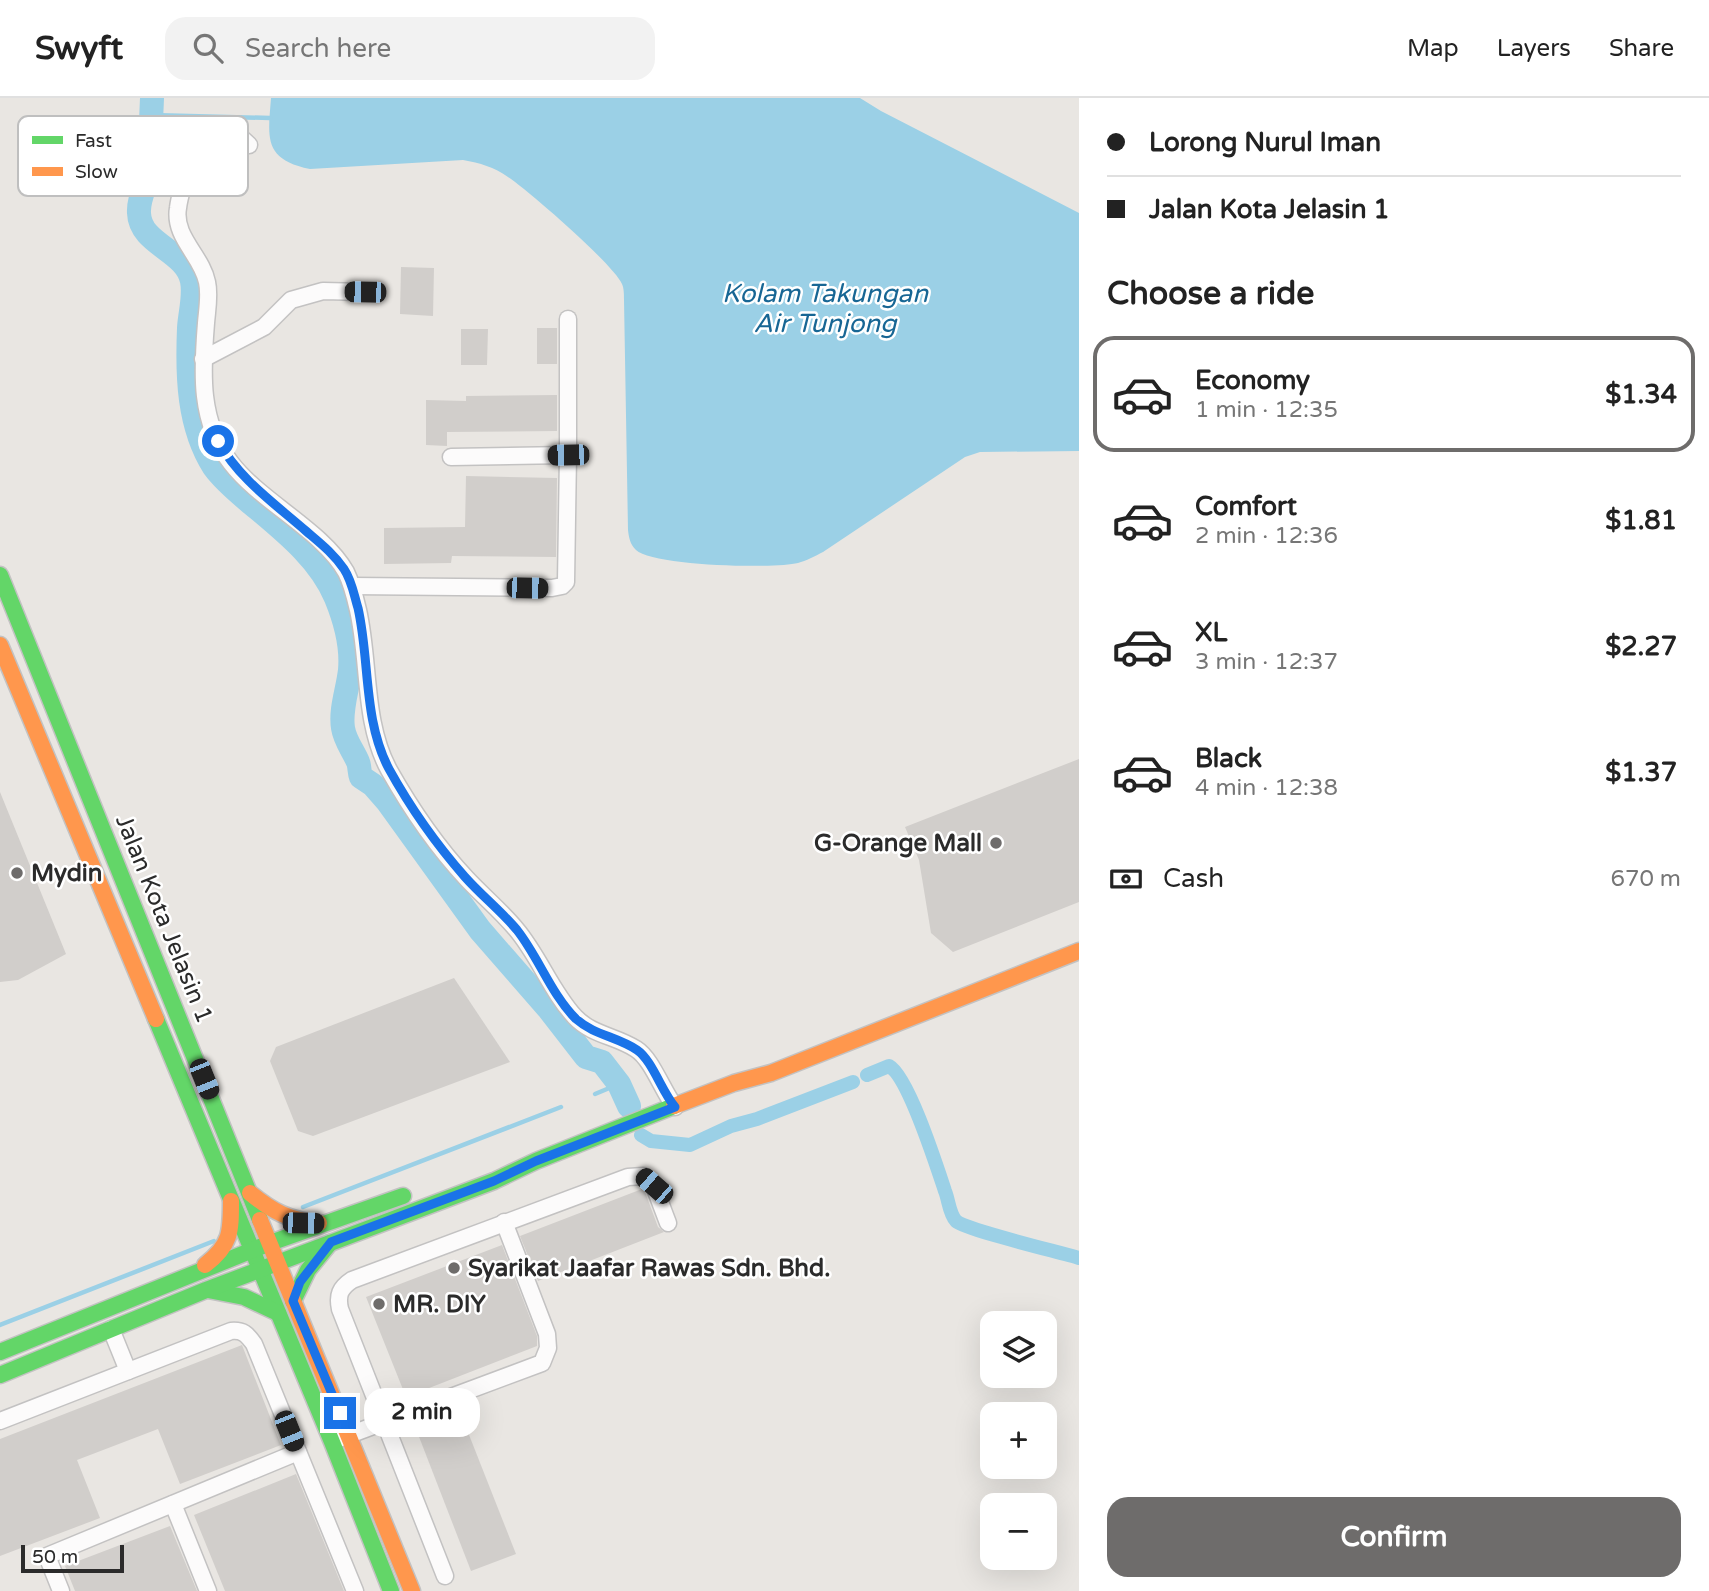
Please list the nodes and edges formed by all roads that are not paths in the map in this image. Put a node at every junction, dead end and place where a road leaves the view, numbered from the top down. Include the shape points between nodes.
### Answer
1 (182, 196) edge
2 (365, 292) dead end
3 (568, 320) dead end
4 (203, 359) junction
5 (568, 455) junction
6 (451, 457) dead end
7 (0, 575) edge
8 (352, 586) junction
9 (0, 645) edge
10 (1079, 936) edge
11 (1079, 951) edge
12 (734, 1083) junction
13 (675, 1107) junction
14 (536, 1161) junction
15 (453, 1179) dead end
16 (414, 1192) dead end
17 (250, 1193) junction
18 (231, 1201) junction
19 (505, 1222) junction
20 (325, 1223) junction
21 (668, 1223) dead end
22 (331, 1242) junction
23 (270, 1243) junction
24 (251, 1251) junction
25 (278, 1263) junction
26 (259, 1270) junction
27 (198, 1271) junction
28 (206, 1290) junction
29 (293, 1301) junction
30 (278, 1313) junction
31 (111, 1329) junction
32 (0, 1352) edge
33 (128, 1371) junction
34 (0, 1375) edge
35 (0, 1421) edge
36 (385, 1422) junction
37 (350, 1435) junction
38 (332, 1442) junction
39 (298, 1452) junction
40 (173, 1504) junction
41 (445, 1576) dead end
42 (61, 1591) edge
43 (208, 1591) edge
44 (355, 1591) edge
45 (391, 1591) edge
46 (412, 1591) edge

1 - 4 street via 181,233 199,261 208,287
2 - 4 street via 323,291 290,300 264,327
3 - 5 street
4 - 8 street via 207,410 230,462 331,552
5 - 6 street
5 - 8 street via 567,576 562,586
7 - 17 main road, Jalan Kota Jelasin 1
8 - 13 street via 366,653 372,724 390,771 440,848 518,932 563,1003 591,1030 639,1051
9 - 18 main road
10 - 12 main road via 927,995
11 - 12 main road via 771,1073
12 - 13 main road
13 - 14 main road
14 - 15 main road via 491,1166
14 - 22 main road
16 - 20 main road
17 - 20 main road via 287,1219
17 - 23 main road, Jalan Kota Jelasin 1
18 - 24 main road
18 - 27 main road via 229,1241
19 - 21 street via 628,1177 643,1176 654,1186
19 - 36 street via 547,1334 542,1363
19 - 36 street via 352,1280 340,1291 340,1309
20 - 23 main road
22 - 25 main road
22 - 29 main road via 300,1282
23 - 24 main road
23 - 25 main road, Jalan Kota Jelasin 1
24 - 26 main road
24 - 27 main road
25 - 26 main road
25 - 29 main road, Jalan Kota Jelasin 1
26 - 28 main road
26 - 30 main road
27 - 32 main road
28 - 30 main road via 233,1292
28 - 31 main road
29 - 37 main road, Jalan Kota Jelasin 1
30 - 38 main road
31 - 33 street
31 - 34 main road
33 - 35 street
33 - 39 street via 240,1330 254,1344
36 - 37 street
36 - 41 street
37 - 38 street
37 - 46 main road, Jalan Kota Jelasin 1
38 - 45 main road
39 - 40 street
39 - 44 street
40 - 42 street via 47,1556
40 - 43 street

